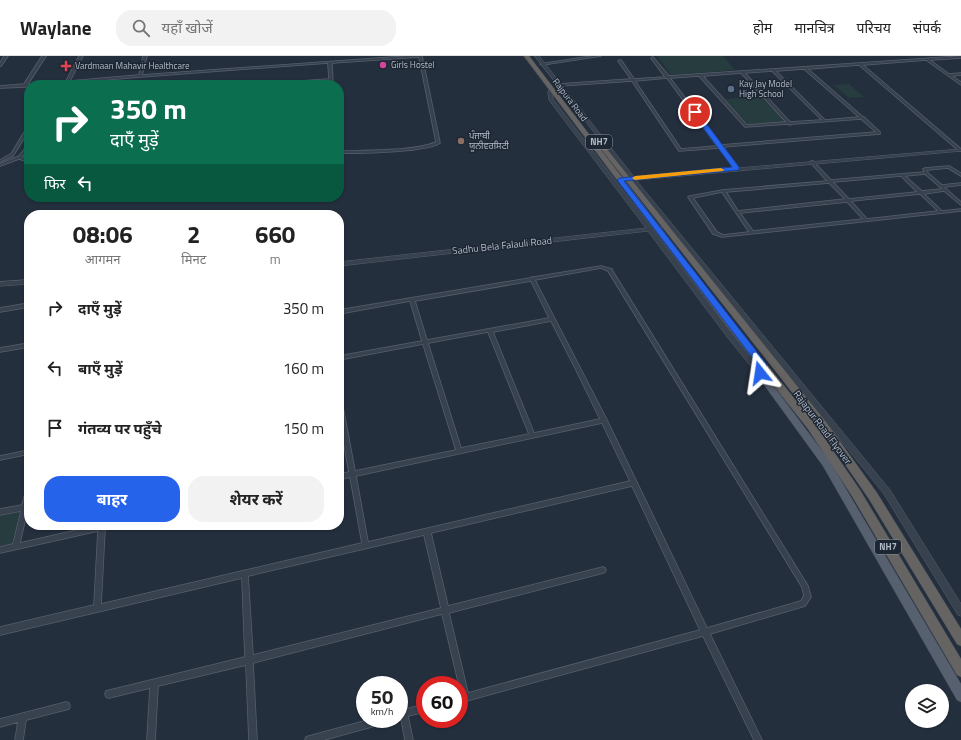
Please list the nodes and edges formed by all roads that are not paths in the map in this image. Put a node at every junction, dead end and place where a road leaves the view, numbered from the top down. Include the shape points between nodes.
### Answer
1 (6, 56) edge
2 (44, 56) edge
3 (81, 56) edge
4 (145, 56) edge
5 (420, 56) edge
6 (526, 56) edge
7 (532, 56) edge
8 (537, 56) edge
9 (599, 56) edge
10 (578, 57) edge
11 (961, 57) edge
12 (368, 58) edge
13 (653, 58) dead end
14 (926, 59) junction
15 (620, 62) dead end
16 (330, 63) junction
17 (542, 64) junction
18 (860, 64) junction
19 (0, 65) edge
20 (806, 68) junction
21 (773, 70) junction
22 (742, 72) junction
23 (961, 74) edge
24 (700, 75) junction
25 (949, 75) junction
26 (140, 76) junction
27 (668, 77) junction
28 (30, 80) edge
29 (68, 80) edge
30 (103, 80) edge
31 (331, 80) edge
32 (633, 80) junction
33 (961, 84) edge
34 (24, 85) edge
35 (559, 85) junction
36 (0, 87) edge
37 (552, 90) junction
38 (863, 118) junction
39 (825, 121) junction
40 (790, 124) junction
41 (24, 135) edge
42 (721, 148) junction
43 (960, 150) edge
44 (24, 152) edge
45 (344, 152) edge
46 (12, 155) junction
47 (20, 157) junction
48 (24, 159) edge
49 (0, 161) edge
50 (812, 162) junction
51 (0, 165) edge
52 (737, 169) junction
53 (926, 173) junction
54 (961, 174) edge
55 (902, 175) junction
56 (630, 178) junction
57 (620, 180) junction
58 (830, 182) junction
59 (961, 184) edge
60 (942, 186) junction
61 (946, 190) junction
62 (723, 191) junction
63 (920, 192) junction
64 (846, 200) junction
65 (960, 202) edge
66 (961, 210) edge
67 (737, 212) junction
68 (940, 212) junction
69 (865, 220) junction
70 (658, 228) junction
71 (751, 232) junction
72 (344, 263) edge
73 (532, 278) junction
74 (24, 282) edge
75 (0, 284) edge
76 (24, 286) edge
77 (0, 287) edge
78 (412, 299) junction
79 (24, 306) edge
80 (0, 310) edge
81 (344, 311) edge
82 (552, 319) junction
83 (490, 330) junction
84 (426, 342) junction
85 (24, 346) edge
86 (0, 350) edge
87 (344, 357) edge
88 (761, 369) junction
89 (604, 420) junction
90 (344, 430) edge
91 (532, 435) junction
92 (459, 451) junction
93 (24, 453) edge
94 (0, 458) edge
95 (352, 474) junction
96 (344, 476) edge
97 (634, 483) junction
98 (24, 507) edge
99 (24, 511) edge
100 (0, 512) edge
101 (84, 530) edge
102 (101, 530) edge
103 (427, 532) junction
104 (16, 546) junction
105 (366, 546) junction
106 (0, 550) edge
107 (603, 570) dead end
108 (245, 574) junction
109 (96, 608) junction
110 (445, 611) junction
111 (961, 612) edge
112 (0, 631) edge
113 (705, 632) junction
114 (961, 640) edge
115 (249, 660) junction
116 (961, 671) edge
117 (458, 676) edge
118 (154, 683) junction
119 (109, 694) dead end
120 (468, 696) edge
121 (961, 696) edge
122 (66, 706) dead end
123 (22, 717) junction
124 (0, 723) edge
125 (356, 727) edge
126 (405, 728) edge
127 (19, 740) edge
128 (151, 740) edge
129 (253, 740) edge
130 (309, 740) edge
131 (408, 740) edge
132 (758, 740) edge

1 - 19 street
2 - 28 street
3 - 29 street
4 - 26 street
5 - 12 street
5 - 45 street via 438,143 418,148
6 - 37 highway, Rajpura Road / NH7
7 - 56 highway, Rajpura Road / NH7
8 - 17 street
9 - 10 street
10 - 17 street
11 - 14 street
12 - 16 street
13 - 27 street
14 - 18 street
14 - 25 street
15 - 32 street
16 - 26 street
16 - 31 street
17 - 35 street
18 - 20 street
18 - 43 street
20 - 21 street
20 - 38 street
21 - 22 street
21 - 39 street
22 - 24 street
22 - 40 street
23 - 25 street
24 - 27 street
24 - 40 street via 744,126
25 - 33 street
26 - 30 street
27 - 32 street
27 - 42 street
32 - 35 street
32 - 42 street via 679,150
34 - 36 street
35 - 56 street
37 - 57 highway, Rajpura Road / NH7
37 - 70 street via 551,99
38 - 39 street
38 - 42 street via 878,134
39 - 40 street
41 - 46 street
42 - 52 street
43 - 50 street
44 - 47 street
46 - 47 street
46 - 49 street
47 - 48 street
47 - 51 street
50 - 52 street
50 - 58 street
52 - 56 street
53 - 54 street via 925,169 949,166
53 - 55 street
53 - 60 street
55 - 58 street
55 - 63 street
56 - 57 street
56 - 70 highway, Rajpura Road / NH7
56 - 111 street via 888,492
57 - 70 highway, Rajpura Road / NH7
58 - 62 street
58 - 64 street
59 - 60 street
60 - 61 street
61 - 63 street
61 - 65 street
62 - 67 street
62 - 71 street via 690,197 716,234 724,236
63 - 64 street
63 - 68 street
64 - 67 street
64 - 69 street
66 - 68 street
67 - 71 street
68 - 69 street
69 - 71 street
70 - 72 street, Sadhu Bela Falauli Road
70 - 88 highway, Rajpura Road / NH7
70 - 114 highway, Rajapur Road Flyover / NH7 via 823,425 873,496
73 - 78 street
73 - 82 street
73 - 113 street via 601,266 612,272 805,586 808,597 803,604
74 - 75 street
76 - 77 street
78 - 81 street
78 - 84 street
79 - 80 street
82 - 83 street
82 - 89 street
83 - 84 street
83 - 91 street
84 - 87 street
84 - 92 street
85 - 86 street
88 - 116 highway, Rajapur Road Flyover / NH7 via 811,426 856,493
88 - 121 main road via 826,463
89 - 91 street
89 - 97 street
90 - 95 street
91 - 92 street
92 - 95 street
93 - 94 street
95 - 96 street
95 - 105 street
97 - 103 street
97 - 113 street
98 - 100 street
99 - 104 street
101 - 104 street
102 - 109 street
103 - 105 street
103 - 110 street
104 - 106 street
105 - 108 street
107 - 110 street
108 - 109 street
108 - 115 street
109 - 112 street
110 - 115 street
110 - 117 street
113 - 120 street
113 - 132 street
115 - 118 street
115 - 129 street
118 - 119 street
118 - 128 street
122 - 123 street
123 - 124 street
123 - 127 street
125 - 130 street
126 - 131 street

